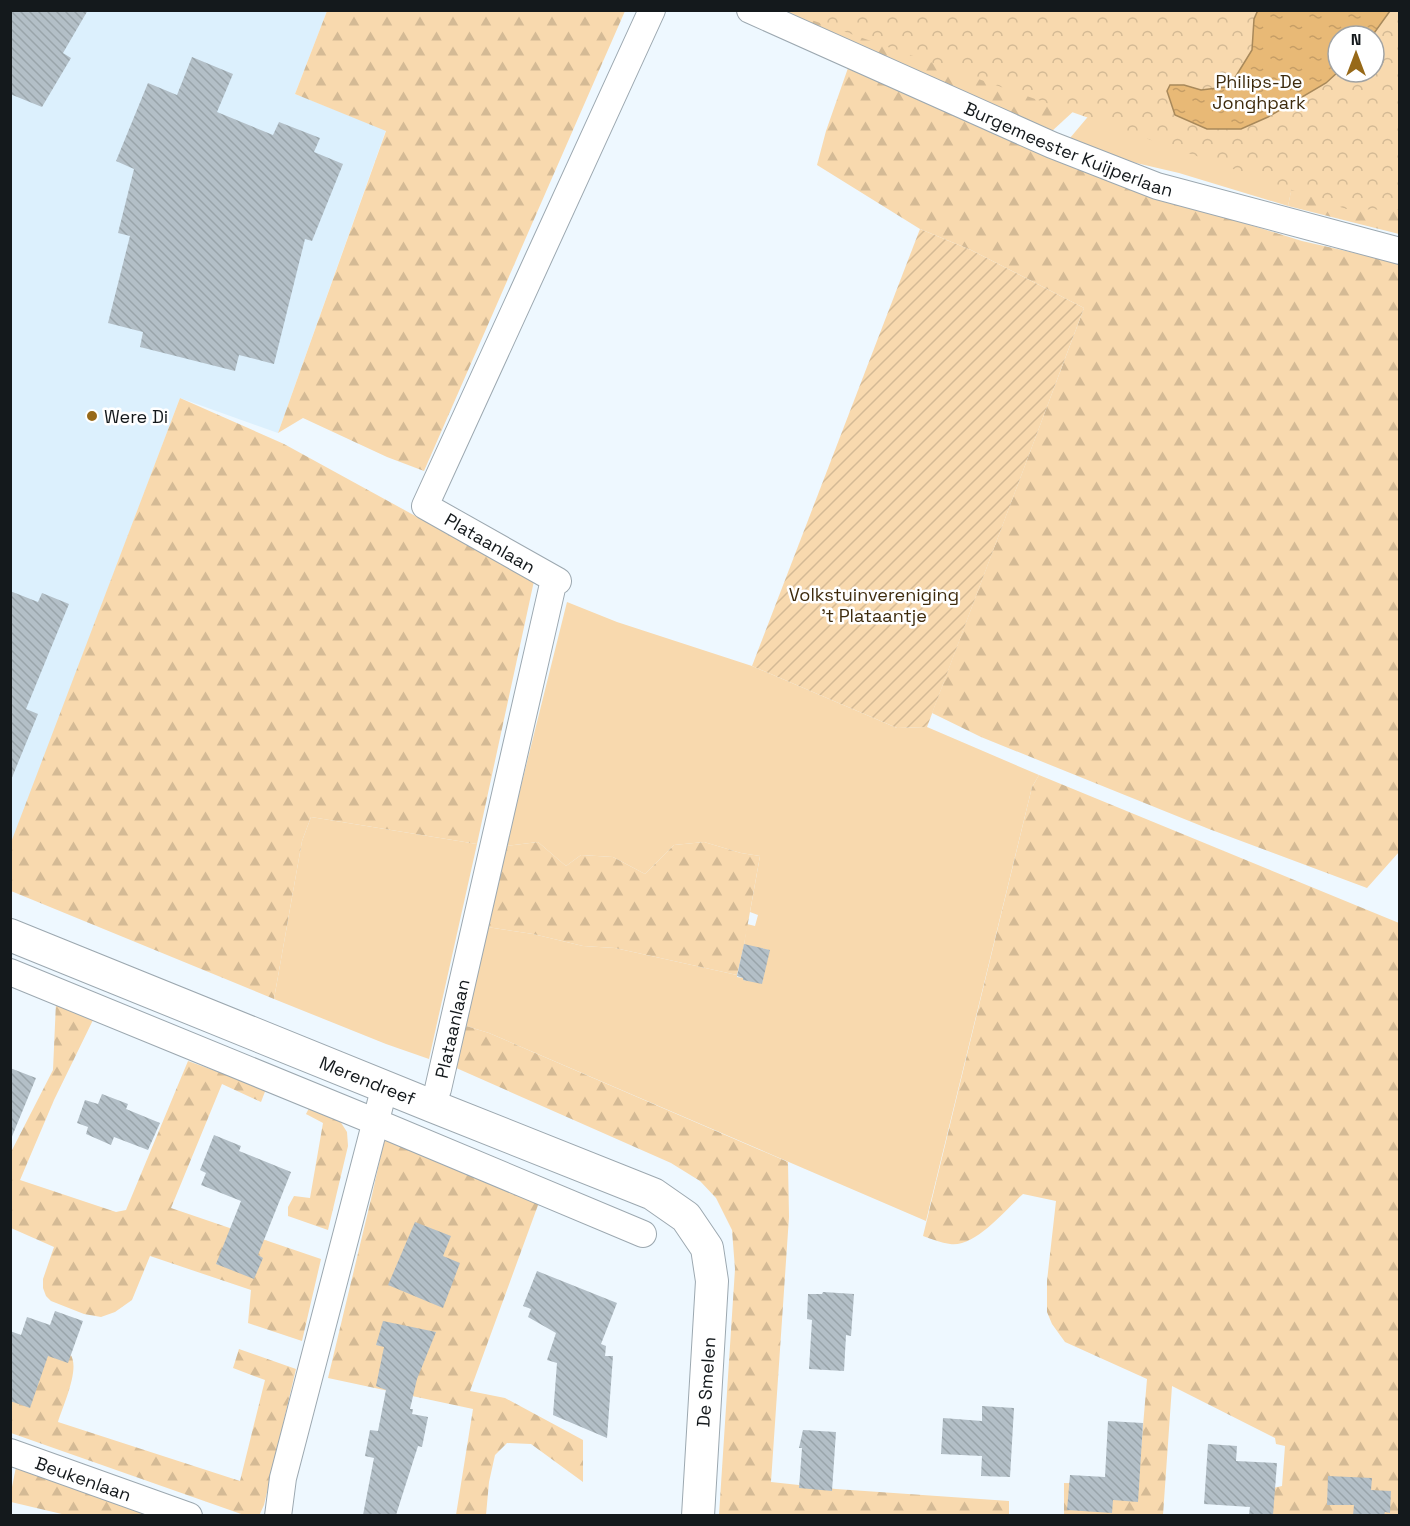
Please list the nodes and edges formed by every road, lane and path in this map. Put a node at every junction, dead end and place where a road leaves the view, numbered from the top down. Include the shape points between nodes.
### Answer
1 (652, 10) edge
2 (750, 10) edge
3 (1400, 252) edge
4 (10, 935) edge
5 (10, 972) edge
6 (386, 1087) junction
7 (432, 1106) junction
8 (376, 1122) junction
9 (643, 1234) dead end
10 (707, 1248) joint
11 (10, 1452) edge
12 (189, 1515) edge
13 (278, 1515) edge
14 (698, 1515) edge

1 - 7 street, Plataanlaan via 425,506 558,581 553,584
2 - 3 street, Burgemeester Kuijperlaan via 1052,145 1157,186
4 - 6 street, Merendreef
5 - 8 street, Merendreef
6 - 7 street, Merendreef
6 - 8 street
7 - 10 street, Merendreef via 653,1194 686,1217
8 - 9 street, Merendreef
8 - 13 street via 283,1478
10 - 14 street, De Smelen via 712,1281
11 - 12 street, Beukenlaan

